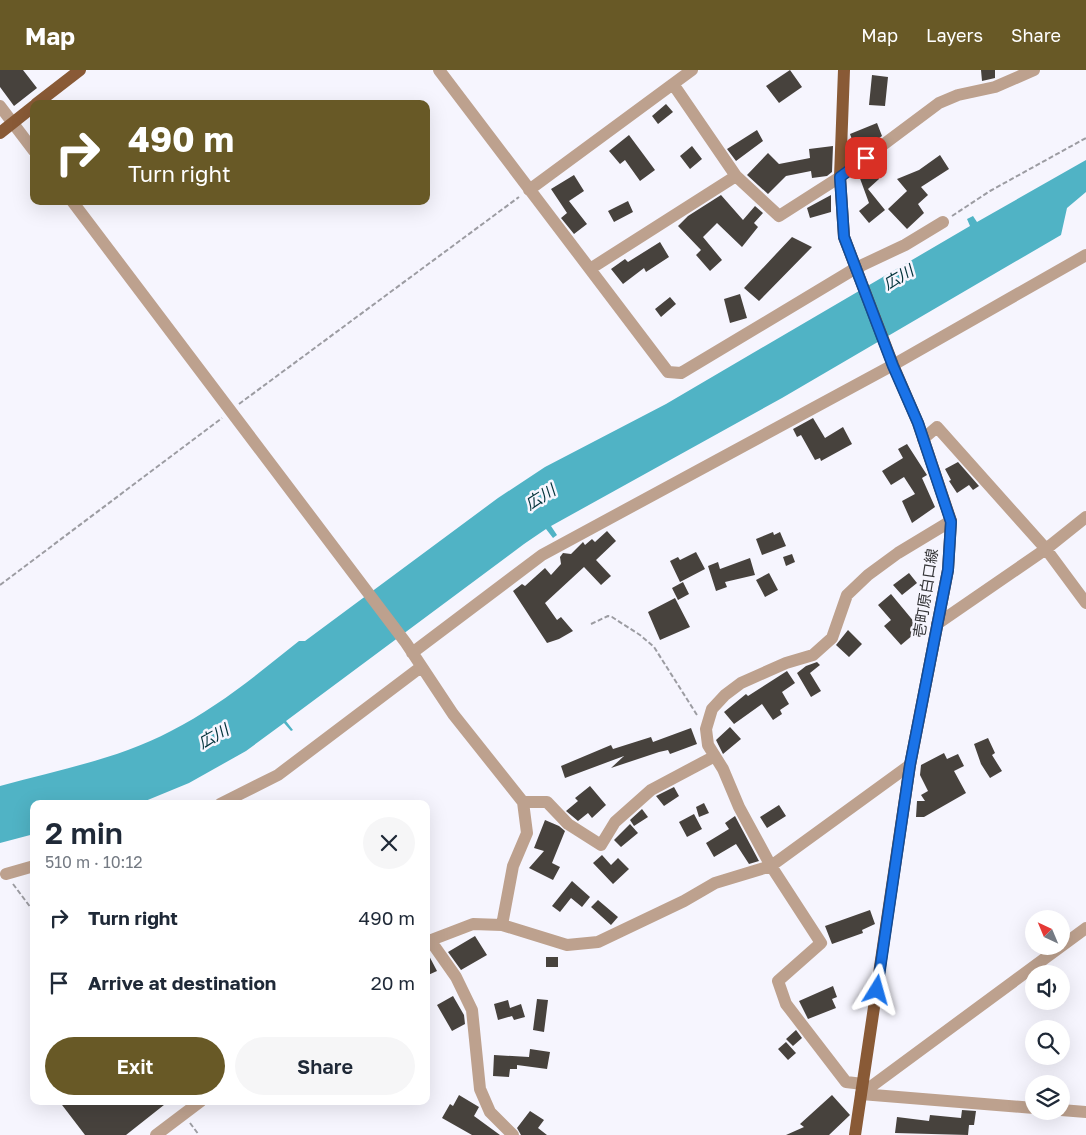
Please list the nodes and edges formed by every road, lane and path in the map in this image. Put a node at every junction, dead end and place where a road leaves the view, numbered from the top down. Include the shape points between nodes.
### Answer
1 (80, 70) edge
2 (439, 70) edge
3 (692, 70) edge
4 (844, 70) edge
5 (1034, 70) edge
6 (673, 84) junction
7 (41, 100) edge
8 (0, 106) edge
9 (30, 109) edge
10 (12, 122) junction
11 (0, 134) edge
12 (1086, 138) edge
13 (30, 146) edge
14 (736, 176) junction
15 (840, 177) junction
16 (529, 190) junction
17 (75, 205) edge
18 (944, 222) joint
19 (1086, 255) edge
20 (590, 269) junction
21 (857, 272) junction
22 (893, 366) junction
23 (230, 411) junction
24 (923, 439) junction
25 (1086, 516) edge
26 (951, 522) junction
27 (1046, 548) junction
28 (0, 585) edge
29 (1086, 603) edge
30 (591, 624) dead end
31 (937, 624) junction
32 (409, 648) junction
33 (420, 667) junction
34 (706, 729) junction
35 (715, 756) junction
36 (910, 765) junction
37 (228, 800) edge
38 (522, 802) junction
39 (771, 866) junction
40 (30, 867) edge
41 (6, 874) joint
42 (30, 907) edge
43 (502, 925) junction
44 (1086, 928) edge
45 (430, 940) edge
46 (430, 944) edge
47 (862, 1089) junction
48 (196, 1105) edge
49 (1025, 1107) edge
50 (1070, 1111) edge
51 (1086, 1112) edge
52 (156, 1135) edge
53 (513, 1135) edge
54 (855, 1135) edge

1 - 7 main road
2 - 16 street
3 - 6 street
4 - 15 main road, 壱町原白口線
5 - 15 street via 995,87 939,103
6 - 14 street
6 - 16 street
8 - 10 street
9 - 10 main road
10 - 11 main road
10 - 13 street
12 - 18 path
14 - 15 street via 779,216
14 - 20 street
15 - 21 main road, 壱町原白口線 via 844,237
16 - 20 street
16 - 23 path
17 - 23 street
18 - 21 street
19 - 22 street
20 - 21 street via 668,372 681,373
21 - 22 main road, 壱町原白口線
22 - 24 main road, 壱町原白口線
22 - 32 street via 542,555
23 - 28 path
23 - 32 street
24 - 26 main road, 壱町原白口線
24 - 27 street via 937,427
25 - 27 street
26 - 31 main road, 壱町原白口線 via 948,570
26 - 34 street via 898,553 847,595 832,638 812,655 741,683 724,695 712,709
27 - 29 street
27 - 31 street
30 - 34 path via 608,616 640,634 654,647
31 - 36 main road, 壱町原白口線
32 - 33 street
33 - 37 street via 278,775
33 - 38 street
34 - 35 street via 708,745
35 - 38 street via 651,790 615,822 601,845 568,824 547,802
35 - 39 street
36 - 39 street
36 - 47 main road, 壱町原白口線
38 - 43 street via 527,833 513,866
39 - 43 street via 715,883 598,942 567,945
39 - 47 street via 821,943 778,981 786,1004 846,1082
40 - 41 street
41 - 42 path
43 - 45 street via 472,924
44 - 47 street
46 - 53 street via 456,977 472,1010 480,1089 490,1112
47 - 49 street
47 - 54 main road, 壱町原白口線
48 - 52 street
50 - 51 street

